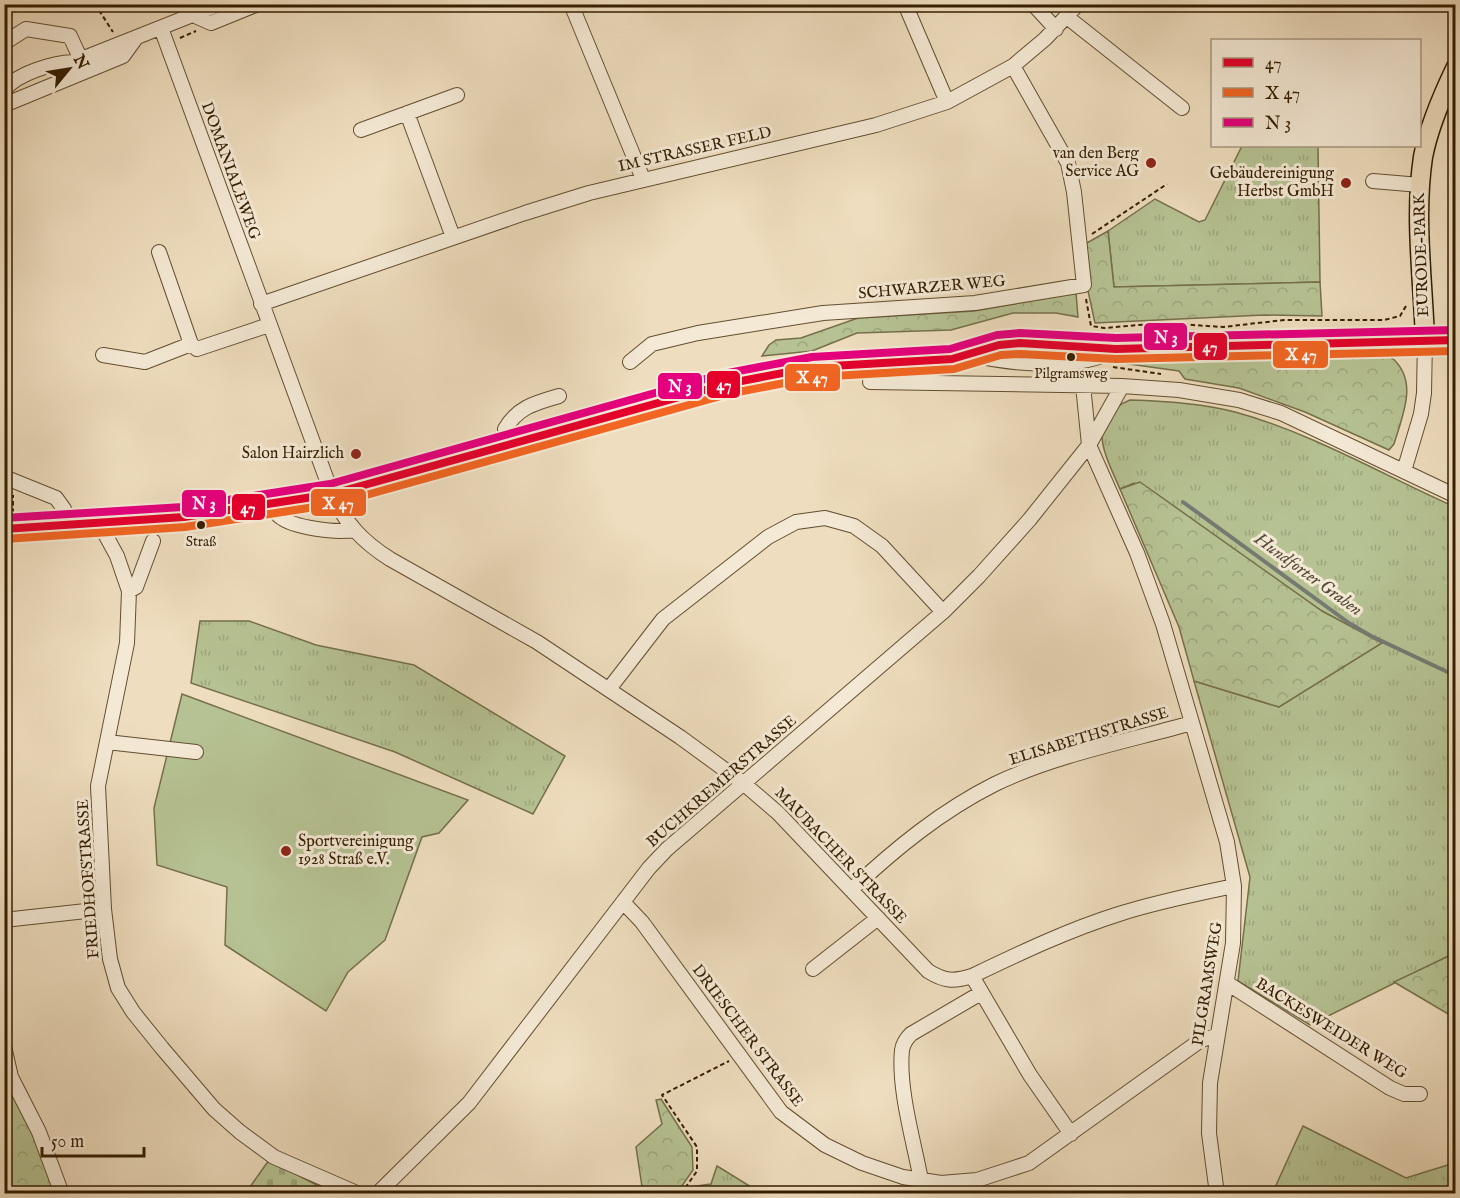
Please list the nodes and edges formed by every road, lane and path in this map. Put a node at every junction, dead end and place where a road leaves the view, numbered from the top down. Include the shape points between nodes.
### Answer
1 (95, 4) edge
2 (220, 4) edge
3 (258, 4) edge
4 (905, 4) edge
5 (1033, 4) edge
6 (1078, 4) edge
7 (573, 5) edge
8 (196, 11) edge
9 (1067, 17) junction
10 (161, 28) junction
11 (1056, 29) junction
12 (113, 33) dead end
13 (136, 38) junction
14 (4, 43) edge
15 (77, 61) junction
16 (1013, 66) junction
17 (1455, 67) edge
18 (4, 90) edge
19 (457, 95) dead end
20 (1449, 98) edge
21 (947, 102) junction
22 (4, 105) edge
23 (1182, 108) dead end
24 (407, 113) junction
25 (361, 130) dead end
26 (643, 179) junction
27 (1373, 181) dead end
28 (1167, 184) dead end
29 (1420, 184) junction
30 (453, 237) junction
31 (1080, 242) junction
32 (159, 252) dead end
33 (1084, 285) junction
34 (261, 304) junction
35 (1407, 304) dead end
36 (269, 325) junction
37 (1425, 340) junction
38 (1455, 340) edge
39 (191, 344) junction
40 (103, 355) dead end
41 (630, 363) dead end
42 (870, 382) dead end
43 (1083, 385) junction
44 (1122, 386) junction
45 (559, 396) dead end
46 (1089, 445) junction
47 (509, 446) junction
48 (1404, 471) junction
49 (11, 480) edge
50 (332, 494) junction
51 (1455, 496) edge
52 (272, 503) junction
53 (99, 523) junction
54 (65, 524) junction
55 (10, 528) edge
56 (353, 530) junction
57 (153, 540) dead end
58 (129, 591) junction
59 (943, 612) junction
60 (609, 689) junction
61 (1192, 723) junction
62 (107, 742) junction
63 (196, 752) dead end
64 (743, 783) junction
65 (1234, 886) junction
66 (851, 890) junction
67 (623, 902) junction
68 (104, 909) junction
69 (878, 918) junction
70 (4, 920) edge
71 (813, 969) dead end
72 (972, 976) junction
73 (1227, 982) junction
74 (981, 993) junction
75 (1216, 1036) junction
76 (4, 1046) edge
77 (739, 1057) junction
78 (1420, 1094) dead end
79 (1071, 1134) junction
80 (921, 1180) junction
81 (62, 1194) edge
82 (359, 1194) edge
83 (376, 1194) edge
84 (681, 1194) edge
85 (1216, 1194) edge

1 - 12 path
2 - 8 street
3 - 8 street via 211,23
4 - 21 street
5 - 11 street
6 - 9 street, IM STRASSER FELD
7 - 26 street
8 - 10 street
9 - 11 street, IM STRASSER FELD
9 - 23 street
10 - 13 street
10 - 34 street, DOMANIALEWEG
11 - 16 street, IM STRASSER FELD
13 - 15 street
13 - 22 street via 123,56
14 - 15 street via 27,29 70,36
15 - 18 street via 59,63 11,82
16 - 21 street, IM STRASSER FELD
16 - 31 street via 1068,163
17 - 20 main road, EURODE-PARK
19 - 24 street
20 - 29 main road, EURODE-PARK via 1430,130
21 - 26 street, IM STRASSER FELD via 842,134
24 - 25 street
24 - 30 street
26 - 30 street, IM STRASSER FELD
27 - 29 street
28 - 31 path
29 - 37 main road, EURODE-PARK
30 - 34 street, IM STRASSER FELD
31 - 33 street
32 - 39 street
33 - 35 path via 1091,326 1104,328 1146,322 1223,327 1284,320 1384,320 1400,316
33 - 41 street, SCHWARZER WEG via 975,303 823,314 741,325 652,344
34 - 36 street, DOMANIALEWEG
36 - 39 street via 196,349
36 - 50 street, DOMANIALEWEG
37 - 38 main road
37 - 47 main road via 1116,349 999,345 971,355 934,361 848,364 771,374
37 - 48 street via 1421,414
39 - 40 street via 145,362
42 - 43 street
43 - 44 street
43 - 46 street, PILGRAMSWEG
44 - 46 street
44 - 48 street via 1239,400 1281,413
45 - 47 street via 524,407 513,416 505,429
46 - 59 street, BUCHKREMERSTRASSE via 1003,551
46 - 61 street, PILGRAMSWEG via 1150,586
47 - 50 main road
48 - 51 street
49 - 54 street via 56,498 64,509
49 - 55 path
50 - 52 main road
50 - 56 street, MAUBACHER STRASSE
52 - 53 main road via 184,517
52 - 56 street via 278,516 292,523 339,533
53 - 54 main road
53 - 58 street, FRIEDHOFSTRASSE via 117,556
54 - 55 main road
56 - 60 street, MAUBACHER STRASSE via 370,547 537,642
57 - 58 street via 136,587
58 - 62 street, FRIEDHOFSTRASSE via 127,643
59 - 60 street via 882,546 854,526 825,518 802,520 768,537 687,598 655,627
59 - 64 street, BUCHKREMERSTRASSE
60 - 64 street, MAUBACHER STRASSE
61 - 65 street, PILGRAMSWEG via 1227,842
61 - 66 street, ELISABETHSTRASSE via 1042,766 996,784 914,835
62 - 63 street
62 - 68 street, FRIEDHOFSTRASSE via 98,786
64 - 66 street, MAUBACHER STRASSE via 778,813
64 - 67 street, BUCHKREMERSTRASSE via 668,849
65 - 72 street, MAUBACHER STRASSE via 1096,921
65 - 73 street, PILGRAMSWEG via 1233,943
66 - 69 street, MAUBACHER STRASSE
67 - 77 street, DRIESCHER STRASSE via 642,922
67 - 83 street, BUCHKREMERSTRASSE via 469,1103
68 - 70 street
68 - 82 street, FRIEDHOFSTRASSE via 118,988 133,1012 214,1109 274,1157
69 - 71 street
69 - 72 street, MAUBACHER STRASSE via 928,971 943,980
72 - 74 street
73 - 75 street, PILGRAMSWEG
73 - 78 street, BACKESWEIDER WEG via 1390,1088 1404,1094
74 - 79 street
74 - 80 street via 916,1031 904,1044 905,1094
75 - 79 street, DRIESCHER STRASSE via 1202,1040
75 - 85 street, PILGRAMSWEG via 1209,1133
76 - 81 street via 11,1077 39,1132
77 - 80 street, DRIESCHER STRASSE via 781,1112 803,1131 852,1159 903,1178
77 - 84 path via 662,1095 697,1147 697,1171
79 - 80 street, DRIESCHER STRASSE via 1014,1170 977,1180

